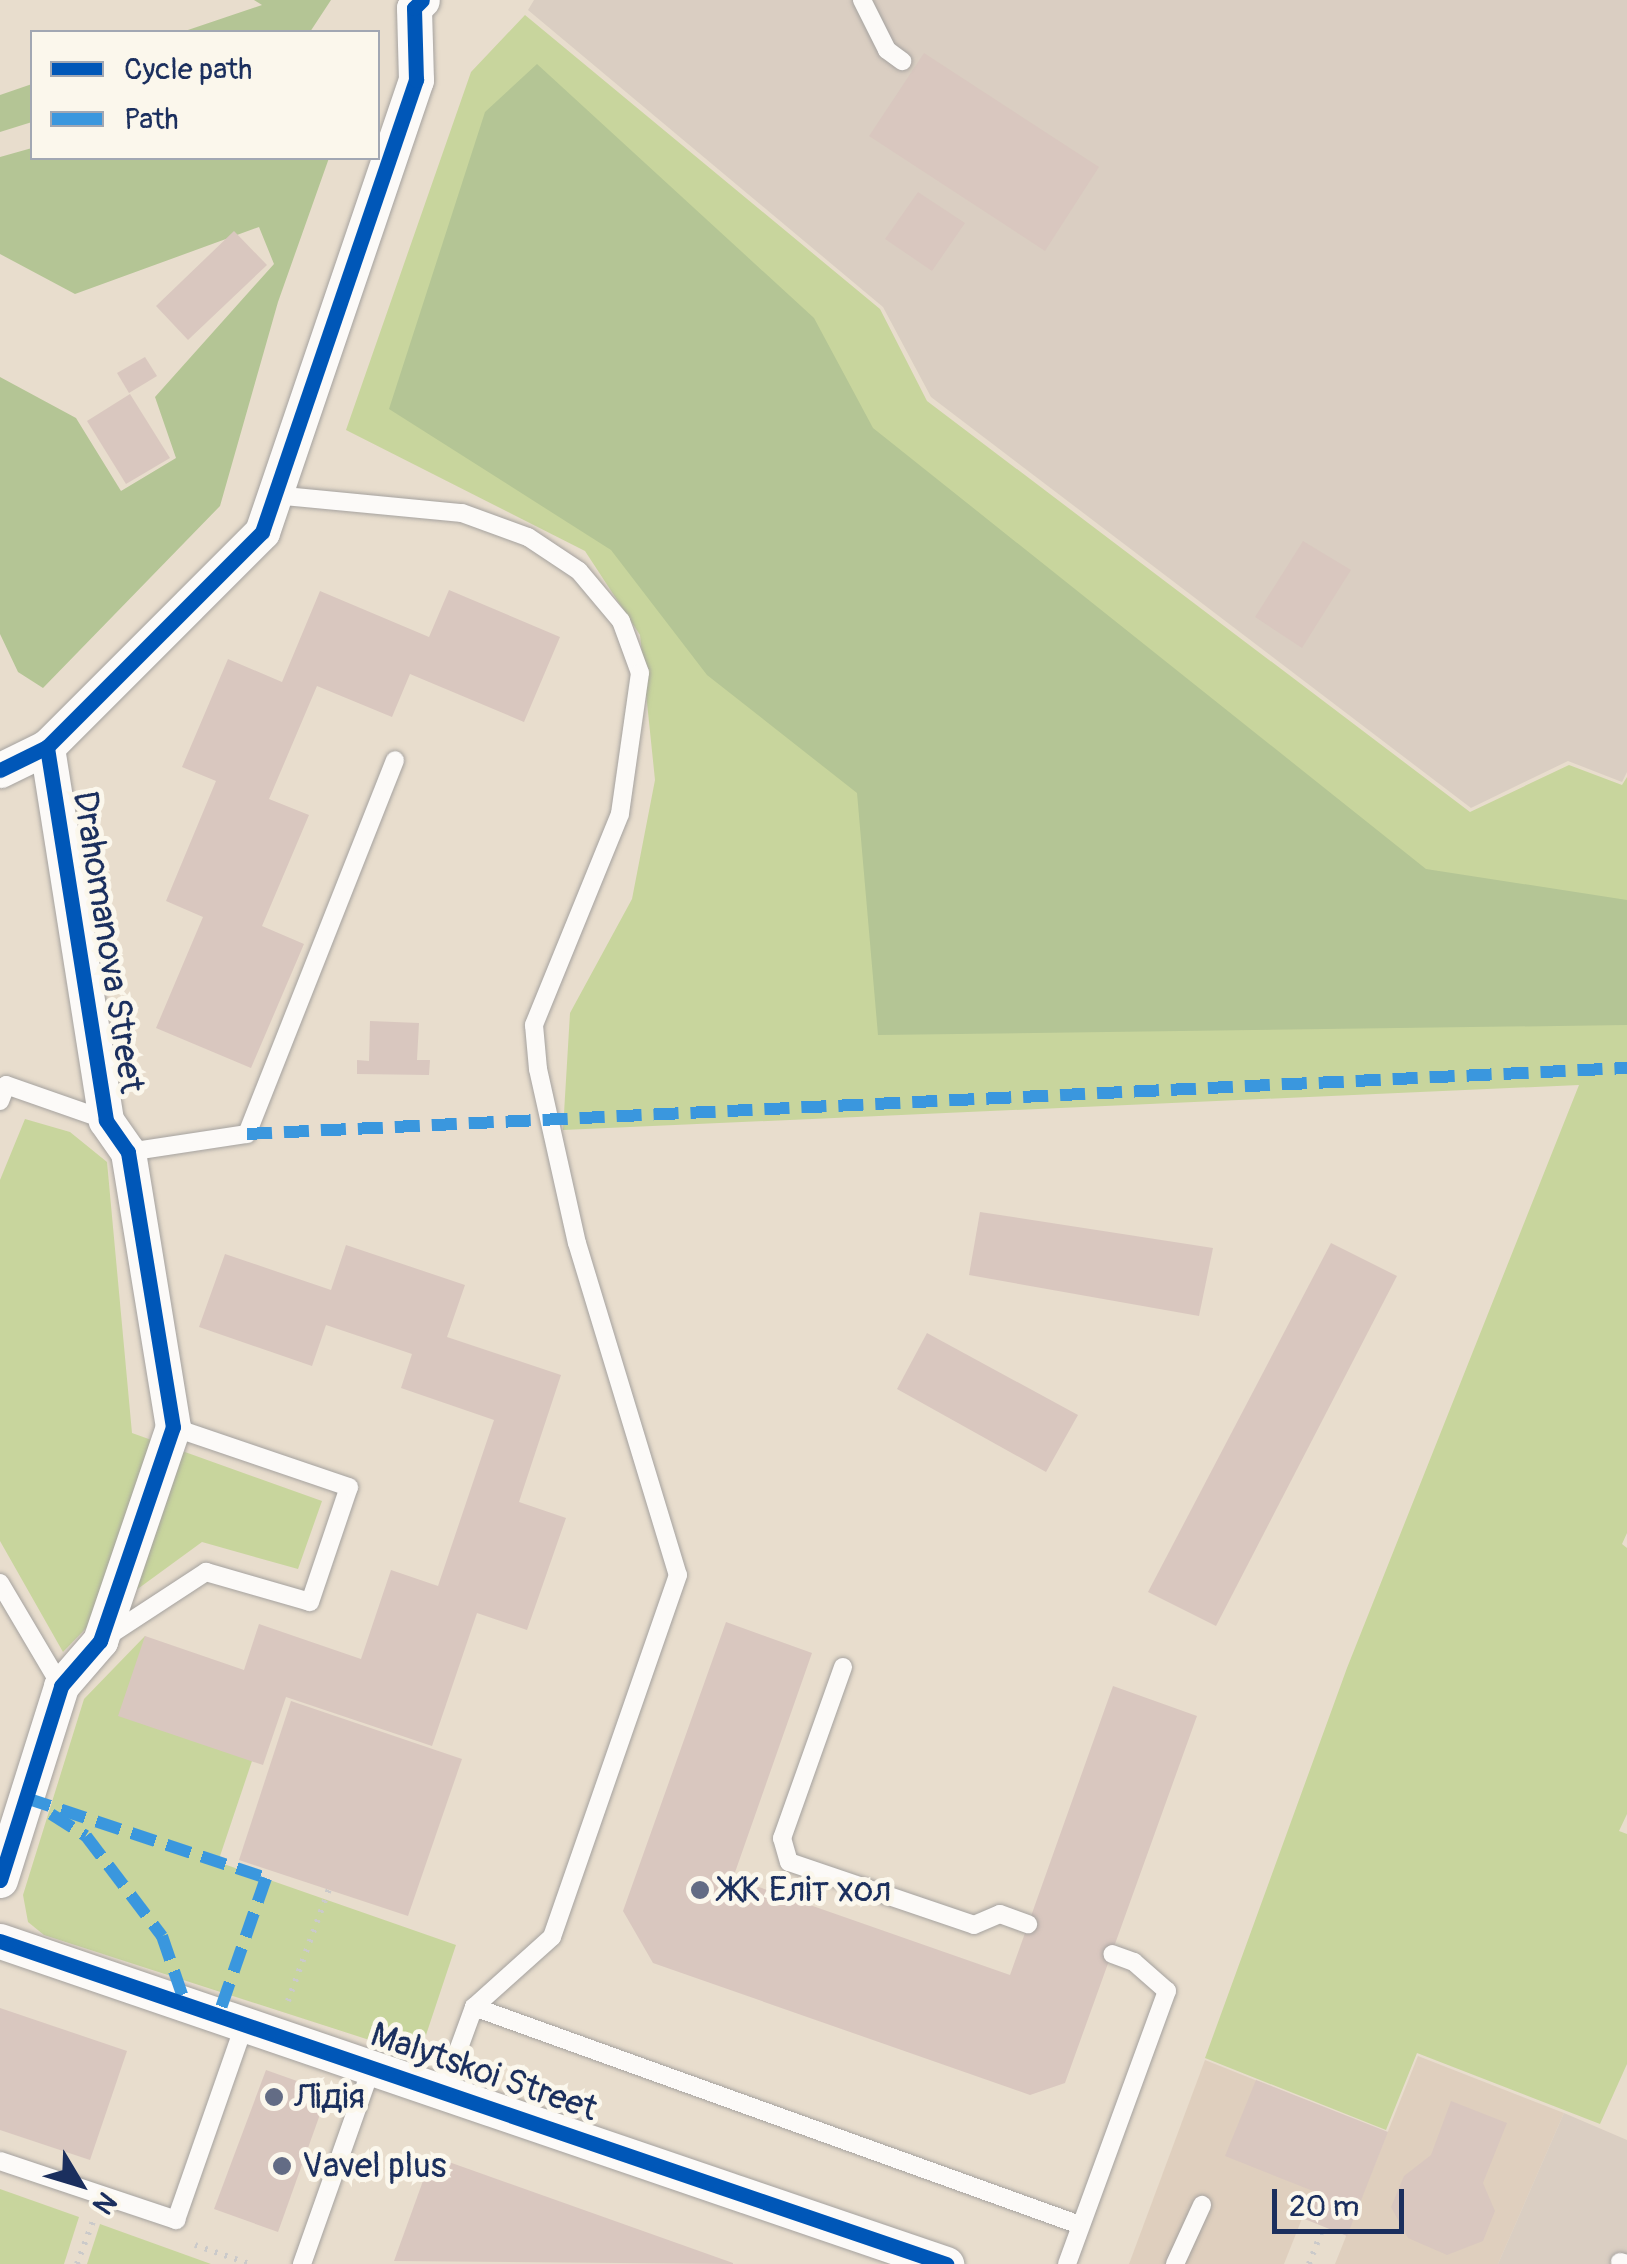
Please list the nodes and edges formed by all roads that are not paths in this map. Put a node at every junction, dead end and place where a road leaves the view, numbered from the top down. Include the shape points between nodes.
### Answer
1 (862, 0) edge
2 (412, 3) edge
3 (902, 61) dead end
4 (274, 495) junction
5 (47, 747) junction
6 (396, 760) dead end
7 (0, 770) edge
8 (0, 1101) edge
9 (106, 1120) junction
10 (128, 1152) junction
11 (173, 1426) junction
12 (0, 1582) edge
13 (100, 1641) junction
14 (843, 1667) dead end
15 (61, 1686) junction
16 (0, 1880) edge
17 (1028, 1924) dead end
18 (0, 1941) edge
19 (1112, 1954) dead end
20 (474, 2007) junction
21 (261, 2028) junction
22 (373, 2064) junction
23 (444, 2089) junction
24 (0, 2161) edge
25 (1202, 2205) dead end
26 (1080, 2226) junction
27 (302, 2264) edge
28 (946, 2264) edge
29 (1067, 2264) edge
30 (1175, 2264) edge

1 - 3 lane via 888,50
2 - 4 street via 416,80
4 - 5 street via 262,532
4 - 20 lane via 462,513 528,536 579,572 621,621 640,674 620,814 534,1025 577,1243 678,1575 552,1938
5 - 7 street
5 - 9 street, Drahomanova Street
6 - 10 lane via 248,1134
8 - 9 lane via 6,1085
9 - 10 street, Drahomanova Street
10 - 11 street, Drahomanova Street
11 - 13 street, Drahomanova Street
11 - 13 lane via 349,1487 310,1602 206,1572
12 - 15 lane
13 - 15 street, Drahomanova Street
14 - 17 lane via 782,1838 789,1862 974,1925 1000,1914
15 - 16 street, Drahomanova Street
18 - 21 street, Malytskoi Street
19 - 26 lane via 1134,1962 1168,1990
20 - 23 lane
20 - 26 lane
21 - 22 street, Malytskoi Street
21 - 24 lane via 176,2220
22 - 23 street, Malytskoi Street
22 - 27 lane
23 - 28 street, Malytskoi Street
25 - 30 lane
26 - 29 lane

